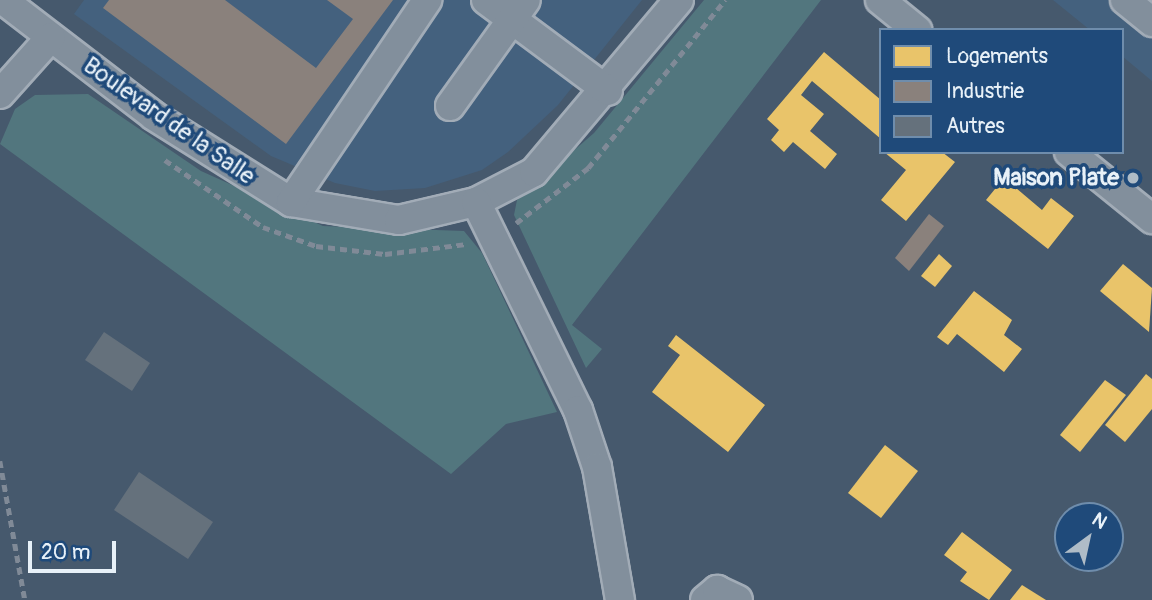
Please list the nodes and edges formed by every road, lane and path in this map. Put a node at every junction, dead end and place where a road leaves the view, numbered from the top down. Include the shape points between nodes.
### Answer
1 (3, 0) edge
2 (427, 0) edge
3 (486, 0) edge
4 (679, 0) edge
5 (725, 0) edge
6 (880, 0) edge
7 (1125, 0) edge
8 (519, 9) edge
9 (1152, 22) edge
10 (915, 28) edge
11 (51, 37) junction
12 (608, 91) junction
13 (0, 94) edge
14 (450, 106) dead end
15 (1071, 154) edge
16 (160, 156) dead end
17 (291, 202) junction
18 (476, 202) junction
19 (1152, 219) edge
20 (493, 236) junction
21 (0, 461) edge
22 (25, 600) edge
23 (620, 600) edge
24 (705, 600) edge
25 (738, 600) edge

1 - 11 street, Boulevard de la Salle
2 - 17 street
3 - 8 street
4 - 12 street, Boulevard de la Salle
5 - 20 path via 588,168 528,217
6 - 10 street
7 - 9 street
8 - 12 street
8 - 14 street
11 - 13 street
11 - 17 street, Boulevard de la Salle via 209,154
12 - 18 street, Boulevard de la Salle via 534,172
15 - 19 street
16 - 20 path via 263,227 316,246 385,254 457,247
17 - 18 street, Boulevard de la Salle via 399,220
18 - 20 street
20 - 23 street via 578,410 597,467
21 - 22 path
24 - 25 street via 717,590

